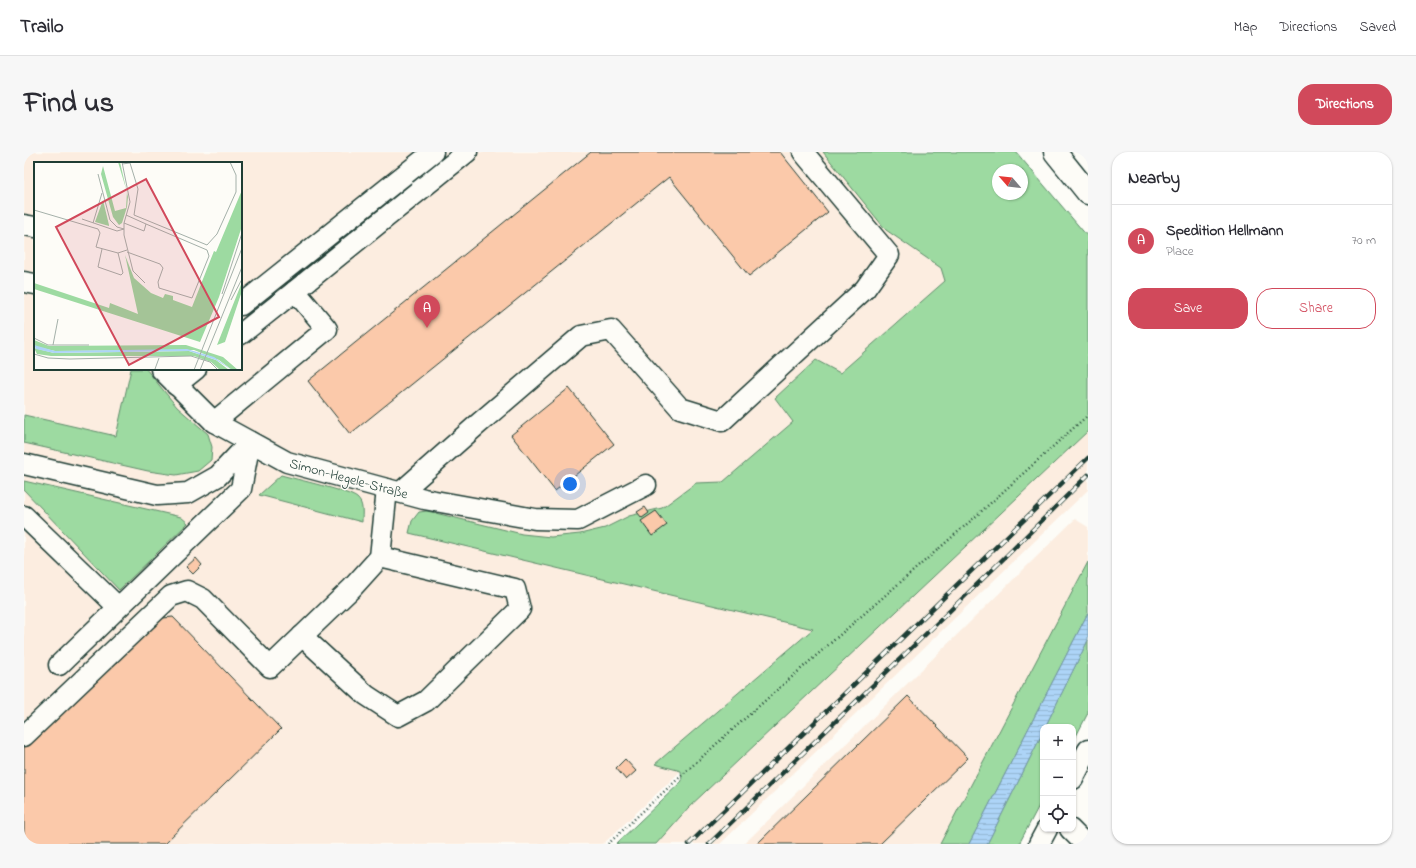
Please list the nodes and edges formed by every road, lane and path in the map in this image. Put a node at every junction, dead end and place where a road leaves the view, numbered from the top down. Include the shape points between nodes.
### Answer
1 (433, 152) edge
2 (467, 152) edge
3 (802, 152) edge
4 (1055, 152) edge
5 (1088, 193) edge
6 (24, 225) edge
7 (34, 227) edge
8 (24, 282) edge
9 (34, 284) edge
10 (295, 291) junction
11 (242, 304) edge
12 (242, 333) edge
13 (162, 370) edge
14 (195, 370) edge
15 (176, 384) junction
16 (1088, 415) edge
17 (214, 422) junction
18 (250, 442) junction
19 (24, 464) edge
20 (646, 485) dead end
21 (394, 491) junction
22 (24, 516) edge
23 (380, 557) junction
24 (118, 607) junction
25 (302, 636) junction
26 (59, 665) dead end
27 (24, 736) edge
28 (1088, 750) edge
29 (1076, 773) edge
30 (1045, 832) edge
31 (1073, 832) edge
32 (608, 844) edge
33 (1039, 844) edge
34 (1085, 844) edge

1 - 11 street
2 - 10 street
3 - 21 street via 889,255 865,289 722,421 680,408 611,330 581,336 477,425
4 - 5 highway
6 - 7 street
8 - 9 street
10 - 12 street
10 - 17 street via 327,329
13 - 15 street, Simon-Hegele-Straße
14 - 15 street
15 - 17 street, Simon-Hegele-Straße
16 - 32 path via 794,675
17 - 18 street, Simon-Hegele-Straße
18 - 19 street via 218,476 188,493 157,495
18 - 21 street, Simon-Hegele-Straße via 287,462
18 - 24 street via 241,489
20 - 21 street, Simon-Hegele-Straße via 578,520 535,520
21 - 23 street
22 - 24 street
23 - 25 street
23 - 25 street via 515,589 520,609 426,701 398,716 366,695
24 - 26 street
25 - 27 street via 270,667 203,599 187,591 171,596
28 - 29 street
30 - 33 street
31 - 34 street

